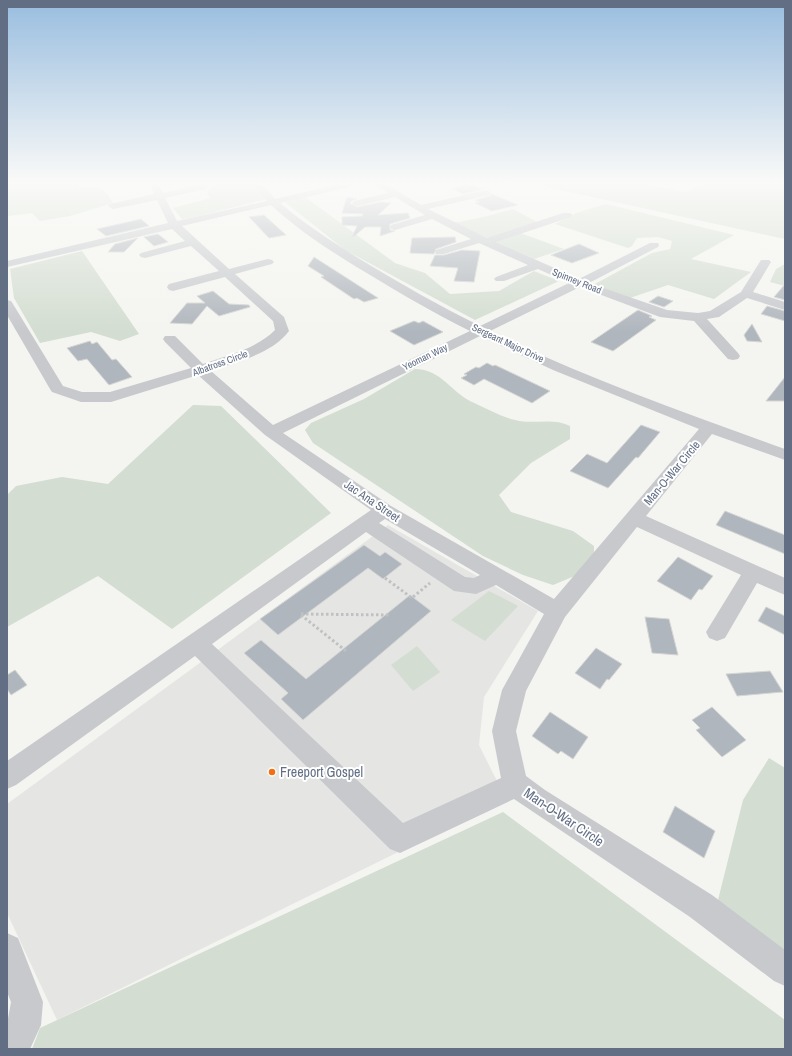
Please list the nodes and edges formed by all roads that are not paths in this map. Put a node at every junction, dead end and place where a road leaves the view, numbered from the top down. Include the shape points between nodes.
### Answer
1 (139, 233) edge
2 (183, 233) edge
3 (312, 233) edge
4 (470, 233) edge
5 (506, 233) edge
6 (484, 240) junction
7 (193, 242) junction
8 (654, 245) dead end
9 (440, 252) dead end
10 (145, 255) dead end
11 (268, 262) dead end
12 (765, 262) dead end
13 (7, 264) edge
14 (538, 265) junction
15 (226, 272) junction
16 (500, 279) dead end
17 (578, 283) junction
18 (173, 287) dead end
19 (746, 294) junction
20 (7, 304) edge
21 (785, 306) edge
22 (698, 317) junction
23 (479, 331) junction
24 (170, 339) dead end
25 (733, 356) dead end
26 (201, 370) junction
27 (709, 427) junction
28 (272, 432) junction
29 (785, 455) edge
30 (384, 510) junction
31 (634, 518) junction
32 (366, 523) junction
33 (753, 573) junction
34 (497, 576) junction
35 (785, 587) edge
36 (557, 611) junction
37 (717, 632) dead end
38 (196, 643) junction
39 (7, 776) edge
40 (516, 784) junction
41 (7, 952) edge
42 (785, 970) edge
43 (13, 1049) edge

1 - 13 street
2 - 7 street, Albatross Circle
3 - 23 street, Sergeant Major Drive via 374,274
4 - 6 street, Spinney Road
5 - 6 street
6 - 9 street
6 - 14 street, Spinney Road
7 - 10 street
7 - 15 street, Albatross Circle
8 - 17 street, Yeoman Way
11 - 15 street
12 - 19 street
14 - 16 street
14 - 17 street, Spinney Road
15 - 18 street
15 - 26 street, Albatross Circle via 279,320 282,330 272,341 252,351
17 - 22 street, Spinney Road via 665,314
17 - 23 street, Yeoman Way
19 - 21 street
19 - 22 street, Spinney Road via 714,314
20 - 26 street, Albatross Circle via 57,389 81,397 111,397
22 - 25 street
23 - 27 street, Sergeant Major Drive via 598,384
23 - 28 street, Yeoman Way
24 - 26 street, Jac Ana Street
26 - 28 street, Jac Ana Street
27 - 29 street, Sergeant Major Drive
27 - 31 street, Man-O-War Circle
28 - 30 street, Jac Ana Street
30 - 32 street
30 - 34 street, Jac Ana Street
31 - 33 street, Man-O-War Circle
31 - 36 street, Man-O-War Circle
32 - 34 street via 461,585 476,586
32 - 38 street
33 - 35 street, Man-O-War Circle
33 - 37 street
34 - 36 street, Jac Ana Street
36 - 40 street, Man-O-War Circle via 514,690 504,731
38 - 39 street
38 - 40 street via 400,839
40 - 42 street, Man-O-War Circle via 701,906
41 - 43 street via 27,1002 24,1025

